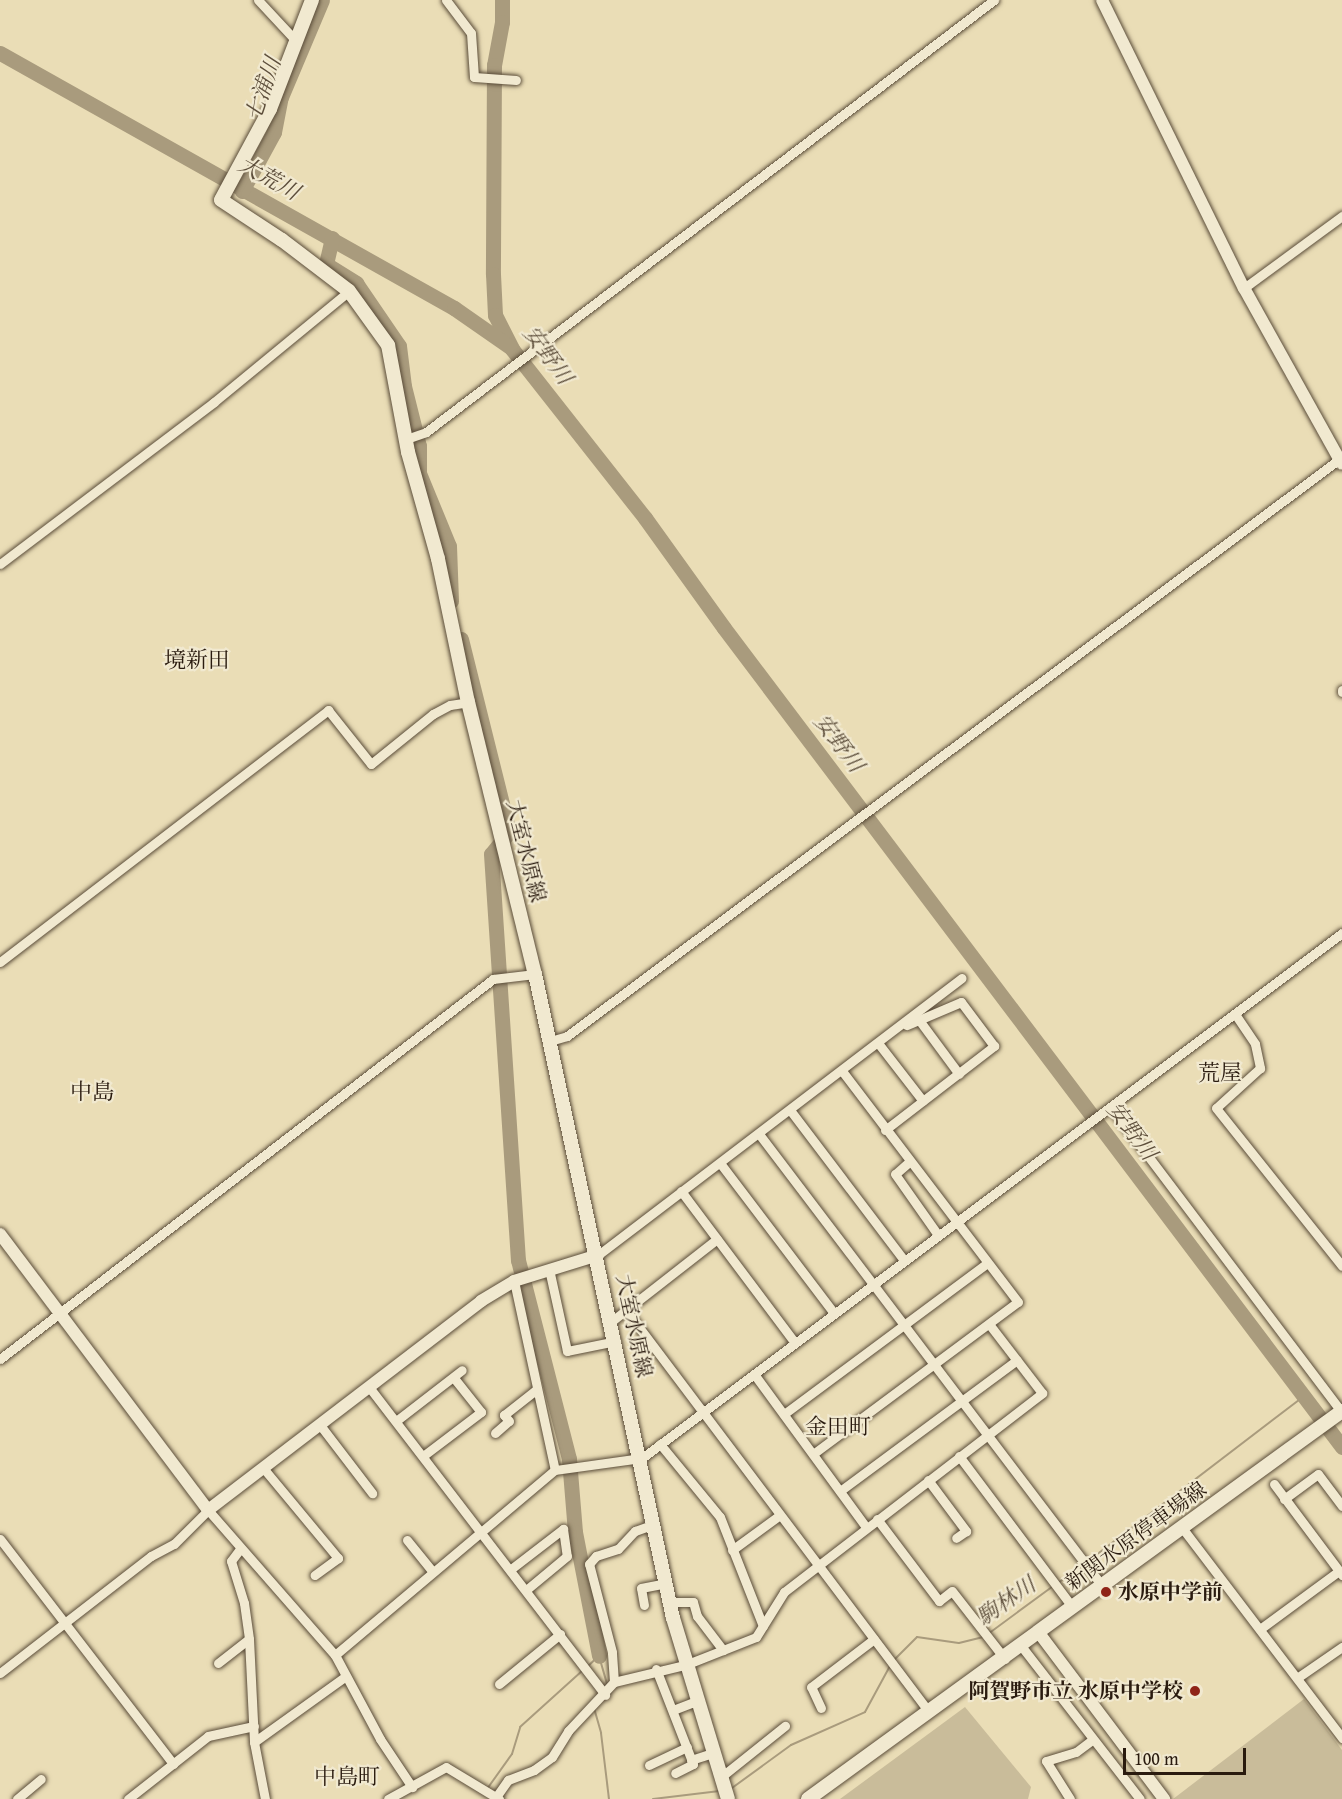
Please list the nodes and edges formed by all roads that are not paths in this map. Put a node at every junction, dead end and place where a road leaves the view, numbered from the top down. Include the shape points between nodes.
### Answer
1 (258, 0) edge
2 (312, 0) edge
3 (447, 0) edge
4 (994, 0) edge
5 (1102, 0) edge
6 (297, 42) junction
7 (512, 80) dead end
8 (1342, 216) edge
9 (1244, 288) junction
10 (349, 291) junction
11 (412, 437) junction
12 (1341, 460) edge
13 (0, 564) edge
14 (468, 702) junction
15 (1342, 933) edge
16 (0, 962) edge
17 (535, 974) junction
18 (962, 978) dead end
19 (1236, 1014) junction
20 (919, 1020) junction
21 (895, 1030) junction
22 (550, 1041) junction
23 (878, 1043) junction
24 (842, 1071) junction
25 (959, 1074) junction
26 (922, 1101) junction
27 (1110, 1108) junction
28 (790, 1110) junction
29 (885, 1130) junction
30 (759, 1134) junction
31 (909, 1162) junction
32 (720, 1163) junction
33 (681, 1191) junction
34 (954, 1222) junction
35 (0, 1234) edge
36 (938, 1235) junction
37 (717, 1239) junction
38 (598, 1255) junction
39 (904, 1260) junction
40 (987, 1263) junction
41 (1342, 1266) edge
42 (549, 1269) junction
43 (514, 1281) junction
44 (873, 1284) junction
45 (626, 1310) junction
46 (61, 1313) junction
47 (834, 1313) junction
48 (612, 1321) junction
49 (989, 1324) junction
50 (904, 1325) junction
51 (616, 1341) junction
52 (795, 1343) junction
53 (0, 1359) edge
54 (1017, 1360) junction
55 (933, 1364) junction
56 (462, 1370) dead end
57 (754, 1374) junction
58 (454, 1378) junction
59 (369, 1387) junction
60 (537, 1389) junction
61 (962, 1401) junction
62 (703, 1412) junction
63 (1341, 1412) edge
64 (784, 1414) junction
65 (396, 1421) junction
66 (320, 1425) junction
67 (495, 1433) dead end
68 (987, 1435) junction
69 (660, 1444) junction
70 (813, 1454) junction
71 (423, 1456) junction
72 (959, 1456) junction
73 (642, 1458) junction
74 (264, 1470) junction
75 (555, 1470) junction
76 (928, 1480) junction
77 (1274, 1484) dead end
78 (840, 1491) junction
79 (372, 1493) dead end
80 (1284, 1499) junction
81 (1342, 1506) edge
82 (208, 1510) junction
83 (780, 1515) junction
84 (877, 1520) junction
85 (654, 1524) junction
86 (866, 1527) junction
87 (1183, 1529) junction
88 (482, 1531) junction
89 (957, 1538) dead end
90 (0, 1539) edge
91 (407, 1540) dead end
92 (240, 1549) junction
93 (732, 1550) junction
94 (818, 1564) junction
95 (511, 1569) junction
96 (433, 1572) junction
97 (1340, 1573) edge
98 (315, 1575) dead end
99 (666, 1583) junction
100 (1103, 1587) junction
101 (526, 1590) junction
102 (669, 1602) junction
103 (644, 1605) dead end
104 (1074, 1608) junction
105 (65, 1622) junction
106 (763, 1626) junction
107 (1260, 1629) junction
108 (1039, 1633) junction
109 (560, 1634) junction
110 (249, 1638) junction
111 (874, 1639) junction
112 (1022, 1647) junction
113 (1342, 1647) edge
114 (723, 1650) junction
115 (334, 1655) junction
116 (1005, 1659) junction
117 (218, 1663) dead end
118 (685, 1665) junction
119 (656, 1669) junction
120 (0, 1673) edge
121 (346, 1676) junction
122 (1297, 1678) junction
123 (614, 1682) junction
124 (499, 1684) dead end
125 (605, 1695) junction
126 (696, 1701) junction
127 (821, 1708) dead end
128 (673, 1710) junction
129 (929, 1712) junction
130 (254, 1726) junction
131 (785, 1726) dead end
132 (1342, 1738) edge
133 (1093, 1739) junction
134 (254, 1742) junction
135 (687, 1748) junction
136 (713, 1753) junction
137 (691, 1760) junction
138 (173, 1764) junction
139 (649, 1765) dead end
140 (675, 1773) dead end
141 (722, 1778) junction
142 (41, 1779) dead end
143 (412, 1786) junction
144 (494, 1797) edge
145 (17, 1799) edge
146 (128, 1799) edge
147 (265, 1799) edge
148 (388, 1799) edge
149 (728, 1799) edge
150 (808, 1799) edge
151 (1070, 1799) edge
152 (1140, 1799) edge
153 (1164, 1799) edge

1 - 6 street
2 - 6 main road, 大室水原線
3 - 7 street via 471,33 474,77
4 - 11 street via 508,370
5 - 9 street
6 - 10 main road, 大室水原線 via 270,109 221,200
8 - 9 street
9 - 12 street
10 - 11 main road, 大室水原線 via 388,345
10 - 13 street via 214,402
11 - 14 main road, 大室水原線
12 - 22 street via 567,1036
14 - 16 street via 433,714 371,764 328,710
14 - 17 main road, 大室水原線
15 - 19 street
17 - 22 main road, 大室水原線
17 - 46 street via 493,980
18 - 21 street
19 - 27 street
19 - 41 street via 1255,1044 1260,1068 1216,1108
20 - 21 street
20 - 25 street
20 - 25 street via 962,1002 988,1037 994,1046
21 - 23 street
22 - 38 main road, 大室水原線
23 - 24 street
23 - 26 street
24 - 28 street
24 - 29 street
25 - 26 street
26 - 29 street
27 - 34 street
27 - 63 street
28 - 30 street
28 - 39 street
29 - 31 street
30 - 32 street
30 - 44 street
31 - 34 street
31 - 36 street via 895,1174
32 - 33 street
32 - 47 street
33 - 37 street
33 - 38 street
34 - 36 street
34 - 40 street
35 - 46 street
36 - 39 street
37 - 45 street
37 - 52 street
38 - 42 street
38 - 48 main road, 大室水原線
39 - 44 street
40 - 49 street via 1018,1302
40 - 50 street
42 - 43 street
42 - 51 street via 567,1351
43 - 59 street via 481,1301
43 - 60 street
44 - 47 street
44 - 50 street
45 - 48 street
45 - 62 street
46 - 53 street
46 - 82 street
47 - 52 street
48 - 51 main road, 大室水原線
49 - 54 street
49 - 55 street
50 - 55 street
50 - 64 street
51 - 73 main road, 大室水原線
52 - 57 street
54 - 61 street
54 - 68 street via 1042,1393
55 - 61 street
55 - 70 street
56 - 58 street
57 - 62 street
57 - 64 street
58 - 65 street
58 - 71 street via 481,1412
59 - 65 street
59 - 66 street
60 - 67 street via 504,1415 508,1421
60 - 75 street
61 - 68 street
61 - 78 street
62 - 69 street
62 - 83 street
63 - 87 main road, 新関水原停車場線
64 - 70 street
65 - 71 street
66 - 74 street
66 - 79 street
68 - 72 street
68 - 100 street
69 - 73 street
69 - 93 street via 720,1518
70 - 78 street
71 - 88 street
72 - 76 street
72 - 104 street
73 - 75 street
73 - 85 main road, 大室水原線
74 - 82 street
74 - 98 street via 338,1558
75 - 88 street
76 - 84 street
76 - 89 street via 966,1531
77 - 80 street
78 - 86 street
80 - 81 street via 1318,1474
80 - 97 street
82 - 92 street
82 - 105 street via 174,1544 151,1556
83 - 93 street
83 - 94 street
84 - 86 street
84 - 116 street via 939,1600 952,1591
85 - 99 main road, 大室水原線
85 - 123 street via 635,1531 618,1549 596,1556 589,1564 612,1652
86 - 94 street
87 - 100 main road, 新関水原停車場線
87 - 107 street
88 - 95 street
88 - 96 street
90 - 105 street
91 - 96 street
92 - 110 street via 231,1561
92 - 115 street
93 - 106 street
94 - 106 street via 784,1592
94 - 111 street
95 - 101 street
95 - 101 street via 563,1529 567,1556
96 - 115 street
97 - 107 street
99 - 102 main road, 大室水原線
99 - 103 street via 640,1588
100 - 104 main road, 新関水原停車場線
101 - 109 street
102 - 114 street via 693,1602 697,1616
102 - 118 main road, 大室水原線
104 - 108 main road, 新関水原停車場線
105 - 120 street
105 - 138 street
106 - 114 street via 756,1637
107 - 122 street
108 - 112 main road, 新関水原停車場線
108 - 153 street
109 - 124 street
109 - 125 street
110 - 117 street
110 - 130 street
111 - 127 street via 812,1688
111 - 129 street
112 - 116 main road, 新関水原停車場線
112 - 133 street
113 - 122 street
114 - 118 street
115 - 121 street
116 - 129 main road, 新関水原停車場線
118 - 119 street
118 - 126 main road, 大室水原線
119 - 123 street
119 - 128 street
121 - 134 street
121 - 143 street
122 - 132 street
123 - 125 street
125 - 144 street via 568,1731 552,1756 534,1770 508,1780
126 - 128 street
126 - 136 main road, 大室水原線
128 - 135 street
129 - 150 main road, 新関水原停車場線
130 - 134 street
130 - 138 street via 208,1737
131 - 141 street
133 - 151 street via 1076,1752 1046,1761
133 - 152 street
134 - 147 street
135 - 137 street
135 - 139 street
136 - 137 street
136 - 141 main road, 大室水原線
137 - 140 street via 693,1764
138 - 146 street
141 - 149 main road, 大室水原線
142 - 145 street
143 - 144 street via 452,1767
143 - 148 street

